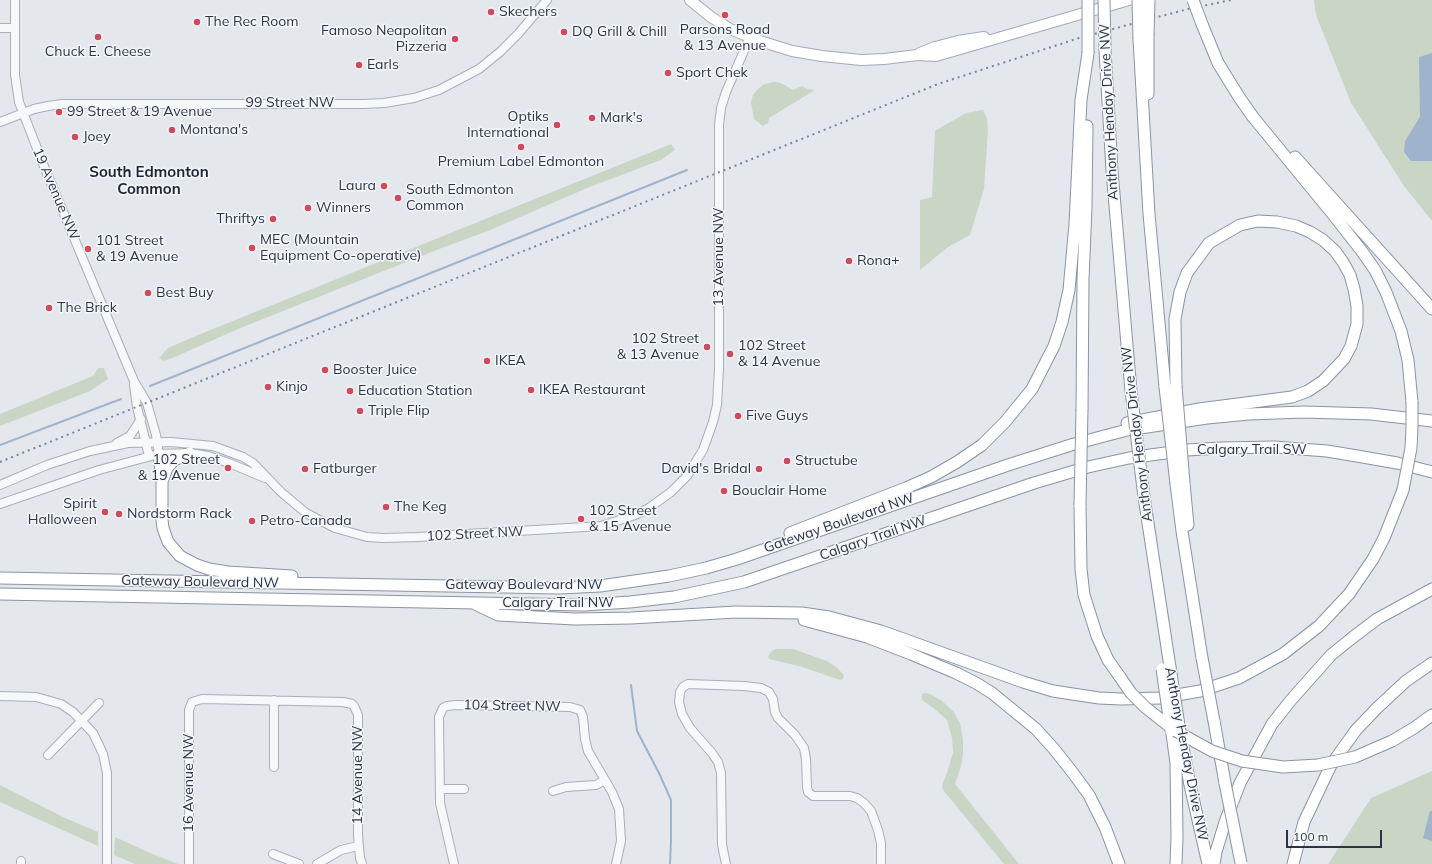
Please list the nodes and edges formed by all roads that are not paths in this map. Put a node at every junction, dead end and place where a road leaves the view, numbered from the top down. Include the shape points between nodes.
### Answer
1 (15, 0) edge
2 (547, 0) edge
3 (690, 0) edge
4 (1088, 0) edge
5 (1104, 0) edge
6 (1129, 0) edge
7 (1138, 0) edge
8 (1148, 0) edge
9 (1193, 0) edge
10 (0, 28) edge
11 (14, 28) junction
12 (750, 37) junction
13 (1143, 37) junction
14 (1211, 42) junction
15 (1088, 53) junction
16 (23, 113) junction
17 (0, 122) edge
18 (1432, 309) edge
19 (134, 381) junction
20 (141, 419) junction
21 (1432, 421) edge
22 (146, 442) junction
23 (157, 442) junction
24 (111, 446) junction
25 (190, 453) junction
26 (154, 455) junction
27 (1008, 465) junction
28 (1073, 471) joint
29 (1432, 472) edge
30 (687, 476) joint
31 (266, 478) junction
32 (162, 481) junction
33 (1180, 484) junction
34 (0, 485) edge
35 (0, 504) edge
36 (737, 558) junction
37 (0, 578) edge
38 (338, 584) junction
39 (1432, 589) edge
40 (0, 594) edge
41 (48, 594) junction
42 (0, 601) edge
43 (471, 602) junction
44 (773, 612) junction
45 (1432, 663) edge
46 (0, 696) edge
47 (274, 700) junction
48 (99, 703) dead end
49 (1432, 716) edge
50 (81, 720) junction
51 (1176, 733) junction
52 (48, 755) dead end
53 (274, 767) dead end
54 (605, 780) junction
55 (440, 789) junction
56 (464, 789) dead end
57 (552, 791) dead end
58 (358, 846) junction
59 (273, 854) dead end
60 (107, 864) edge
61 (189, 864) edge
62 (299, 864) edge
63 (317, 864) edge
64 (362, 864) edge
65 (454, 864) edge
66 (616, 864) edge
67 (726, 864) edge
68 (881, 864) edge
69 (1119, 864) edge
70 (1176, 864) edge
71 (1208, 864) edge
72 (1214, 864) edge
73 (1241, 864) edge
74 (1293, 864) edge

1 - 11 street, 19 Avenue NW
2 - 16 street, 99 Street NW via 518,34 479,69 439,90 414,98 363,104 62,104
3 - 12 main road via 720,22
4 - 15 highway, bridge
5 - 51 highway, Anthony Henday Drive NW, bridge via 1112,172 1131,391
6 - 12 main road via 1025,30 958,41 917,55 884,59 845,59 792,51
7 - 13 highway, bridge
8 - 13 highway, bridge
9 - 14 highway, bridge
10 - 11 street
11 - 16 street, 19 Avenue NW via 15,75
12 - 30 street, 13 Avenue NW via 726,92 719,125 717,405 703,450
13 - 33 highway, bridge via 1146,168 1154,277 1165,387
14 - 18 highway via 1267,126
14 - 44 highway, bridge via 1218,63 1253,117 1375,270 1401,331 1408,360 1412,402 1411,448 1403,490 1387,532 1373,559 1349,594 1319,626 1283,654 1265,664 1239,678 1200,691 1160,698 1099,698 1053,691 881,631 829,617
15 - 36 highway via 1081,100 1069,290 1054,346 1032,389 982,445 931,477 758,545
15 - 49 highway, bridge via 1081,569 1084,595 1097,636 1108,660 1131,693 1174,730 1212,750 1242,761 1283,767 1318,765 1355,757 1392,741
16 - 17 street, 99 Street NW
16 - 19 street, 19 Avenue NW
19 - 20 street, 19 Avenue NW
19 - 23 street, 19 Avenue NW via 147,403
20 - 22 street, 19 Avenue NW
20 - 24 street via 130,436
21 - 27 highway, Gateway Boulevard NW via 1363,413 1304,412 1200,419 1114,433
22 - 23 street, 102 Street NW
22 - 24 street, 102 Street NW
22 - 26 street, 19 Avenue NW
23 - 26 street, 19 Avenue NW
23 - 31 street, 102 Street NW via 198,443 222,449 253,463
24 - 34 street via 47,465
25 - 26 street, 102 Street NW
25 - 31 street, 102 Street NW via 216,458
25 - 32 highway via 180,456 170,464
26 - 32 highway
26 - 35 street, 102 Street NW via 99,470
27 - 33 highway, bridge via 1100,429 1166,415 1292,397 1316,386 1344,359 1351,346 1357,324 1357,306 1350,275 1343,262 1324,240 1310,232 1277,222 1240,225 1209,243 1188,273 1180,292 1175,319 1176,386
27 - 36 highway, Gateway Boulevard NW
28 - 29 highway, Calgary Trail SW via 1123,459 1166,453 1275,447 1327,451
28 - 43 highway, Calgary Trail NW via 744,582 710,590 674,597 583,605
30 - 31 street, 102 Street NW via 649,508 601,526 384,538 350,533 319,521 293,503
32 - 38 highway via 162,520 165,537 171,547 186,560 209,569 228,572 295,576
33 - 73 highway, bridge via 1192,564 1195,621
36 - 38 highway, Gateway Boulevard NW via 669,576 600,586 560,588
37 - 38 highway, Gateway Boulevard NW
39 - 72 highway via 1377,620 1352,638 1331,655 1291,700 1272,724 1240,783 1225,822
40 - 41 highway, Calgary Trail NW
41 - 42 highway
41 - 43 highway, Calgary Trail NW
43 - 44 highway via 498,615 575,619
44 - 69 highway via 859,635 911,654 956,673 992,694 1036,729 1073,773 1089,795
45 - 74 highway via 1377,708 1356,730 1331,765 1304,822
46 - 50 street via 44,698 67,708
47 - 53 street
47 - 58 street, 14 Avenue NW via 343,702 354,706 358,715
47 - 61 street, 16 Avenue NW via 202,699 190,705
48 - 50 street
50 - 52 street
50 - 60 street via 97,740 105,764
51 - 70 highway
51 - 71 highway, Anthony Henday Drive NW
54 - 55 street, 104 Street NW via 588,751 580,710 570,707 451,705 443,708 439,718
54 - 57 street via 596,785 566,786
54 - 66 street via 620,815 621,841
55 - 56 street
55 - 65 street via 442,813
58 - 63 street via 341,850
58 - 64 street, 14 Avenue NW
59 - 62 street
67 - 68 street via 722,845 722,780 719,767 712,753 690,728 682,714 679,696 683,687 692,684 744,686 761,688 769,692 778,718 795,734 804,748 808,792 813,796 854,797 864,803 878,830

